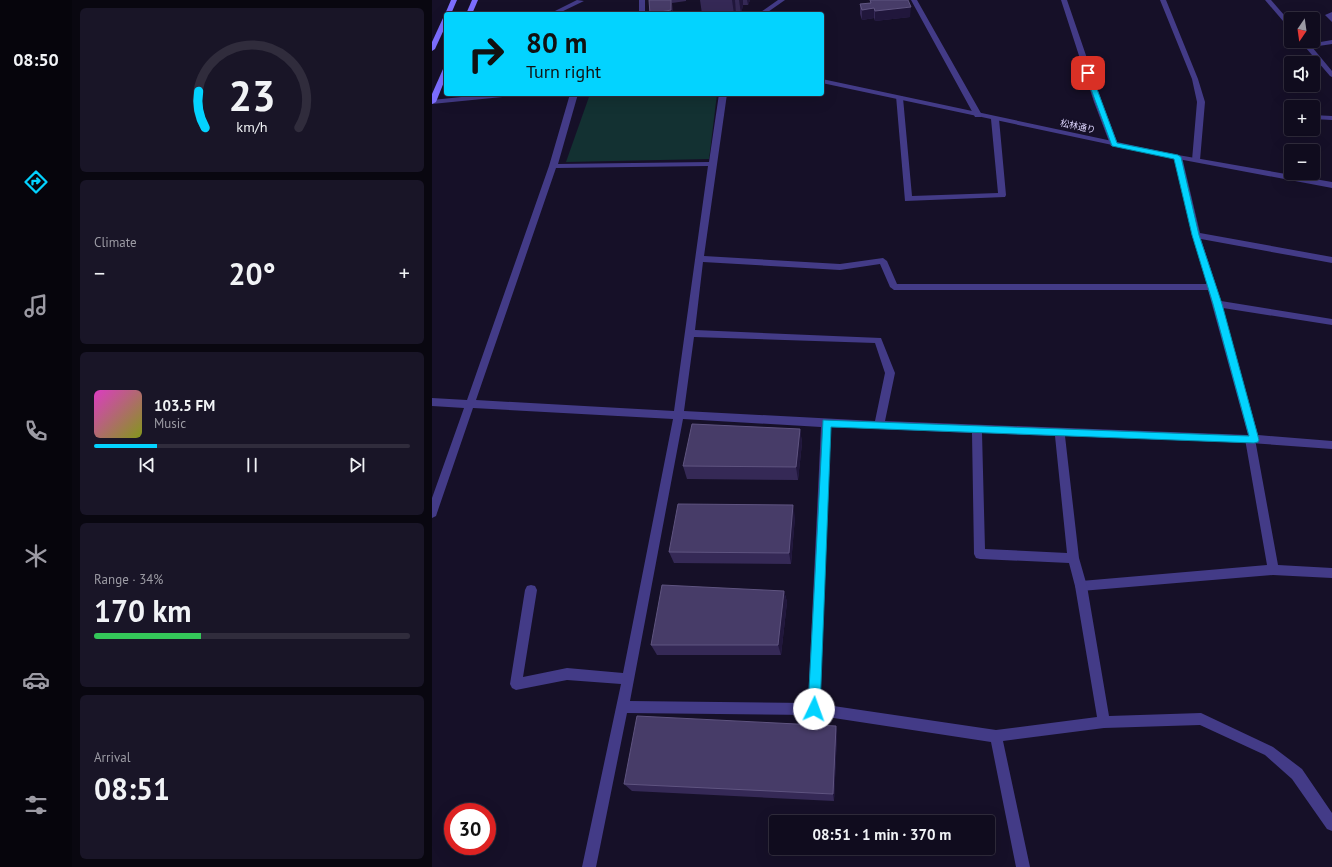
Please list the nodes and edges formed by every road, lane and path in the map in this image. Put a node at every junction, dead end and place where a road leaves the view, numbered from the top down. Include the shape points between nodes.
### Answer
1 (454, 0) edge
2 (475, 0) edge
3 (580, 0) edge
4 (642, 0) edge
5 (782, 0) edge
6 (914, 0) edge
7 (1064, 0) edge
8 (1164, 0) edge
9 (1268, 0) edge
10 (449, 12) edge
11 (470, 12) edge
12 (557, 12) edge
13 (642, 12) edge
14 (764, 12) edge
15 (1332, 14) edge
16 (1284, 19) edge
17 (1332, 20) edge
18 (444, 22) edge
19 (1332, 42) edge
20 (1320, 43) edge
21 (1309, 48) edge
22 (432, 49) edge
23 (444, 74) edge
24 (1332, 75) edge
25 (824, 81) edge
26 (493, 96) edge
27 (573, 96) edge
28 (723, 96) edge
29 (899, 98) junction
30 (432, 102) edge
31 (978, 115) junction
32 (1320, 117) edge
33 (1332, 118) edge
34 (995, 119) junction
35 (1114, 144) junction
36 (1178, 157) junction
37 (1196, 160) junction
38 (712, 164) junction
39 (553, 166) junction
40 (1332, 185) edge
41 (1196, 235) junction
42 (700, 259) junction
43 (1332, 260) edge
44 (1212, 287) junction
45 (1218, 304) junction
46 (1332, 322) edge
47 (690, 332) junction
48 (432, 402) edge
49 (471, 403) junction
50 (678, 414) junction
51 (826, 423) junction
52 (879, 425) junction
53 (976, 429) junction
54 (1059, 431) junction
55 (1252, 439) junction
56 (1332, 445) edge
57 (432, 513) edge
58 (1073, 558) junction
59 (1273, 570) junction
60 (1332, 573) edge
61 (1081, 586) junction
62 (531, 590) dead end
63 (628, 679) junction
64 (622, 707) junction
65 (814, 709) junction
66 (1104, 722) junction
67 (996, 736) junction
68 (1332, 824) edge
69 (589, 867) edge
70 (1023, 867) edge

1 - 10 main road
2 - 11 main road
3 - 12 street via 581,2
4 - 13 street
5 - 14 street
6 - 31 street
7 - 35 street
8 - 37 street via 1195,79 1200,102
9 - 16 street
15 - 17 street via 1328,15
18 - 22 main road
19 - 20 street
21 - 24 street
23 - 30 main road
25 - 29 street, 松林通り
26 - 30 street
27 - 39 street
28 - 38 street
29 - 31 street, 松林通り
29 - 34 street via 908,199 1002,195
31 - 34 street, 松林通り
32 - 33 street
34 - 35 street, 松林通り
35 - 36 street, 松林通り
36 - 37 street, 松林通り
36 - 41 street
37 - 40 street, 松林通り
38 - 39 street
38 - 42 street
39 - 49 street
41 - 43 street
41 - 44 street
42 - 44 street via 840,267 883,261 894,287
42 - 47 street
44 - 45 street
45 - 46 street
45 - 55 street
47 - 50 street
47 - 52 street via 878,340 890,373
48 - 49 street
49 - 50 street
49 - 57 street
50 - 51 street
50 - 63 street
51 - 52 street
51 - 65 street
52 - 53 street
53 - 54 street
53 - 58 street via 980,554
54 - 55 street
54 - 58 street
55 - 56 street
55 - 59 street
58 - 61 street
59 - 60 street
59 - 61 street
61 - 66 street
62 - 63 street via 516,684 567,674
63 - 64 street
64 - 65 street
64 - 69 street
65 - 67 street
66 - 67 street
66 - 68 street via 1202,719 1269,751 1297,774
67 - 70 street

